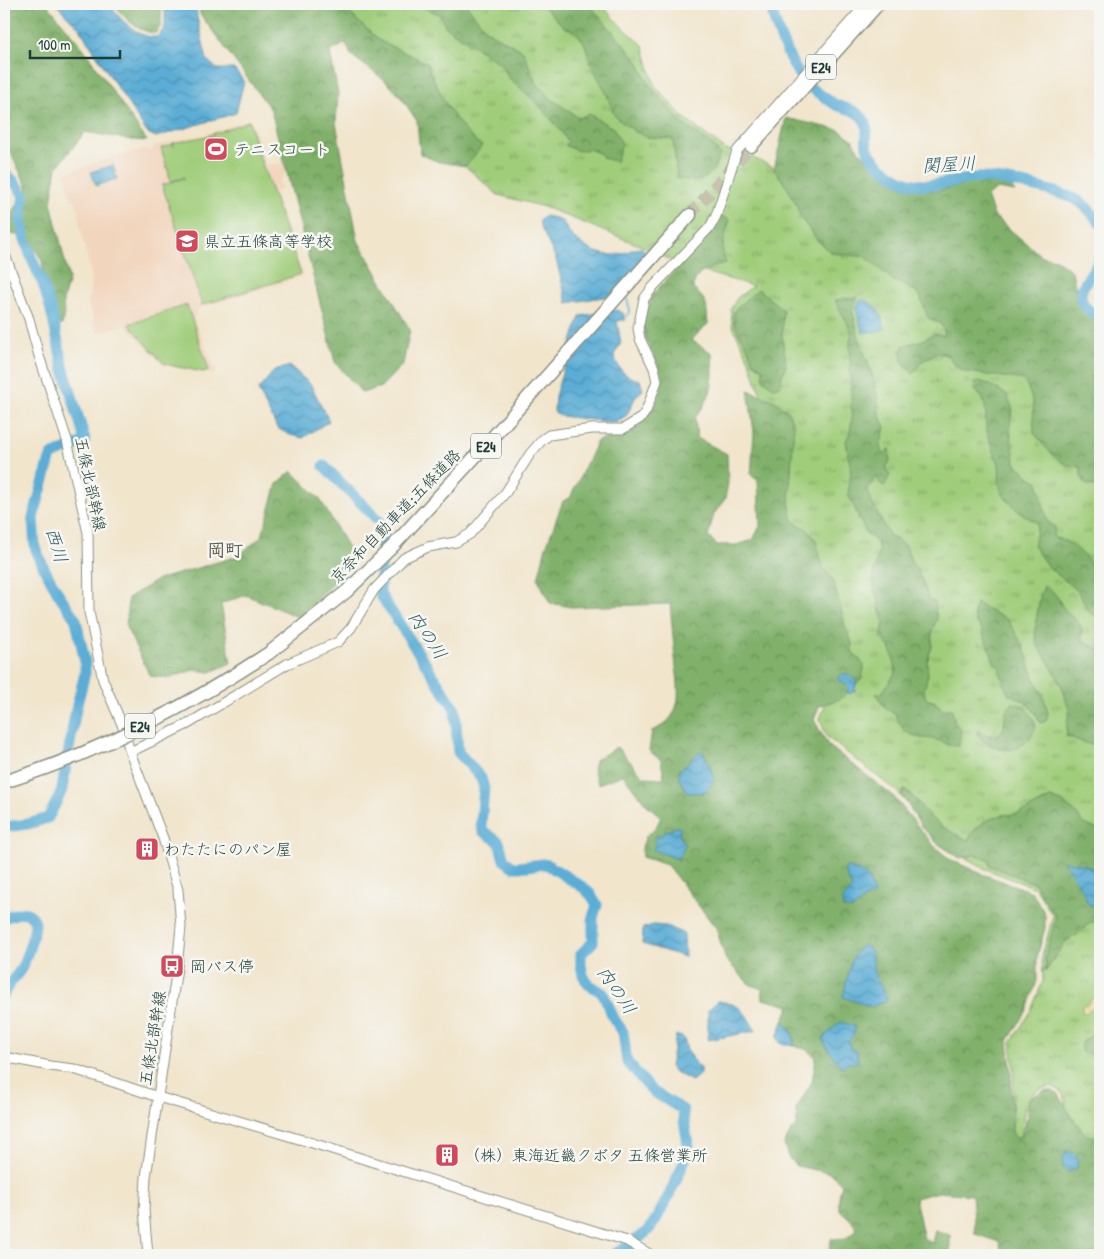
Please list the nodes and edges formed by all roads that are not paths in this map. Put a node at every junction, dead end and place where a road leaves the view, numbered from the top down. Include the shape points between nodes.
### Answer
1 (866, 4) edge
2 (878, 4) edge
3 (748, 144) junction
4 (690, 215) tunnel mouth
5 (4, 252) edge
6 (130, 752) junction
7 (4, 782) edge
8 (4, 1057) edge
9 (158, 1097) junction
10 (148, 1255) edge
11 (651, 1255) edge

1 - 3 street
2 - 3 highway, E24
3 - 6 street via 737,151 710,227 644,299 638,328 657,381 641,418 623,429 592,429 549,435 530,454 506,492 470,534 456,542 420,549 400,562 374,590 351,628 338,642 287,664 188,724
4 - 7 highway, 京奈和自動車道;五條道路 / E24, bridge via 421,516 347,591 269,653 197,697 131,731
5 - 6 street, 五條北部幹線 via 67,440 88,533 89,612 94,641 103,680
6 - 9 street, 五條北部幹線 via 164,838 178,890 177,968
8 - 9 street via 74,1069
9 - 10 street, 五條北部幹線 via 146,1177 144,1210
9 - 11 street via 627,1241

